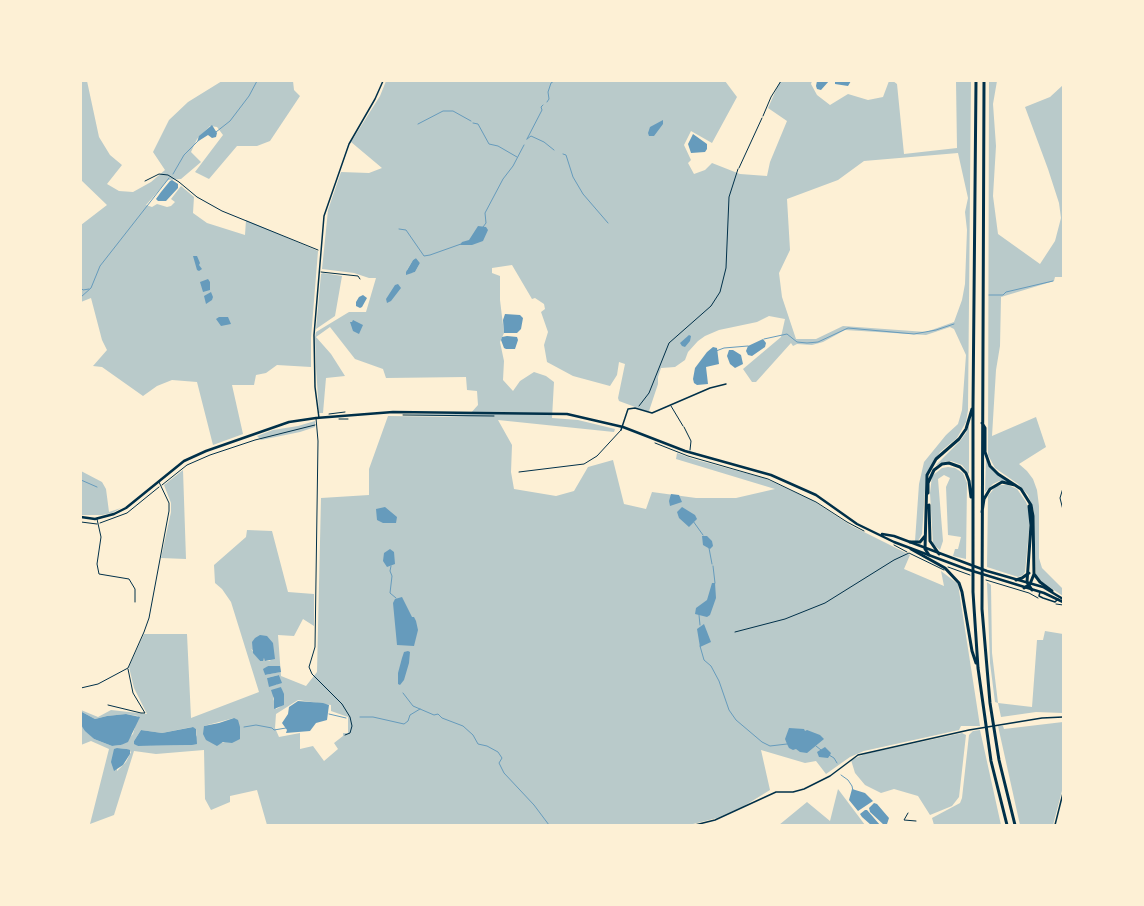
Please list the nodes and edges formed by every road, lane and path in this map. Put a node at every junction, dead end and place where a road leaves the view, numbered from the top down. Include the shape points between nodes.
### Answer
1 (383, 81) edge
2 (782, 81) edge
3 (976, 81) edge
4 (984, 81) edge
5 (762, 118) joint
6 (739, 168) joint
7 (145, 181) dead end
8 (321, 251) junction
9 (319, 272) junction
10 (360, 279) dead end
11 (726, 384) dead end
12 (671, 405) junction
13 (973, 406) junction
14 (635, 408) junction
15 (399, 415) dead end
16 (498, 416) dead end
17 (317, 418) junction
18 (352, 418) dead end
19 (334, 420) dead end
20 (982, 422) junction
21 (317, 424) junction
22 (683, 426) joint
23 (622, 429) junction
24 (655, 443) dead end
25 (690, 451) dead end
26 (519, 472) dead end
27 (158, 481) junction
28 (161, 485) junction
29 (1063, 488) edge
30 (1063, 510) edge
31 (972, 512) junction
32 (982, 513) junction
33 (81, 517) edge
34 (97, 519) junction
35 (81, 522) edge
36 (98, 524) junction
37 (866, 532) dead end
38 (878, 534) junction
39 (926, 534) junction
40 (910, 542) junction
41 (890, 543) dead end
42 (911, 549) junction
43 (925, 549) junction
44 (909, 553) junction
45 (939, 554) junction
46 (929, 555) junction
47 (945, 569) junction
48 (1029, 572) junction
49 (1034, 574) junction
50 (973, 576) dead end
51 (980, 578) dead end
52 (1016, 580) junction
53 (1029, 584) junction
54 (1024, 588) junction
55 (1051, 590) junction
56 (1031, 592) junction
57 (1040, 592) junction
58 (1058, 595) junction
59 (1058, 599) junction
60 (1063, 600) edge
61 (135, 602) dead end
62 (735, 632) dead end
63 (128, 668) junction
64 (978, 668) junction
65 (81, 688) edge
66 (108, 705) dead end
67 (1063, 717) edge
68 (345, 735) dead end
69 (1063, 794) edge
70 (908, 813) dead end
71 (916, 821) dead end
72 (695, 825) edge
73 (1007, 825) edge
74 (1015, 825) edge
75 (1055, 825) edge

1 - 8 street via 344,155 324,216
2 - 5 path via 771,97
3 - 13 highway
4 - 20 highway
5 - 6 lane
6 - 14 path via 729,197 726,268 720,292 708,309 669,343 647,397
7 - 8 path via 159,174 168,175 197,197 222,210
8 - 9 street
9 - 10 lane via 355,275
9 - 17 street via 314,335
11 - 12 street
12 - 14 street via 652,413
12 - 22 lane
13 - 31 highway
13 - 39 highway via 966,429 959,439 936,459 927,475
14 - 23 street via 628,409
15 - 16 path
17 - 21 lane
17 - 23 main road via 393,412 512,412 573,415
17 - 27 main road via 278,425 201,454 180,464
18 - 19 path
20 - 32 highway
20 - 49 highway via 985,428 985,452 990,466 1021,489 1031,504
21 - 28 path via 210,455 187,465
21 - 68 lane via 315,647 309,667 312,674 342,704 350,717 352,726 350,733
22 - 25 path via 691,441
23 - 26 lane via 597,456 584,464
23 - 38 main road via 777,478 816,495 857,524
24 - 37 path via 688,456 768,479 816,502
27 - 28 lane
27 - 34 main road via 126,508
28 - 36 path via 127,513
28 - 63 lane via 169,503 169,511 149,618
29 - 30 path via 1060,498
31 - 45 highway via 969,481 964,470 949,463 936,468 928,483 930,542
31 - 64 highway via 973,592
32 - 48 highway via 987,493 998,483 1010,483 1024,494 1030,507 1031,519
32 - 74 highway via 982,609 986,668 999,760
33 - 34 main road
34 - 36 lane
35 - 36 path
36 - 61 lane via 101,538 97,564 99,574 129,579 135,589
38 - 40 main road
38 - 42 main road
39 - 40 highway via 920,542
39 - 43 highway
40 - 43 main road
41 - 44 path
42 - 46 main road
42 - 47 highway
43 - 45 main road
43 - 46 highway
44 - 47 lane
44 - 62 lane via 825,603 785,619
45 - 52 main road
46 - 54 main road via 966,570
47 - 50 path via 947,566
47 - 64 highway via 955,577 962,592 972,651
48 - 52 highway
48 - 53 highway
49 - 53 highway
49 - 55 highway
51 - 56 path
52 - 53 main road
53 - 54 highway
53 - 55 main road
53 - 56 highway
54 - 56 main road
55 - 57 main road
55 - 58 main road
56 - 57 main road
57 - 59 main road
57 - 59 street via 1039,596 1043,598 1055,602
58 - 59 street
58 - 60 main road
59 - 60 main road
63 - 65 lane via 98,684
63 - 66 path via 133,693 145,713
64 - 73 highway via 991,761
67 - 72 street via 1001,724 858,755 830,776 804,789 776,792 715,820
69 - 75 street
70 - 71 path via 904,820

